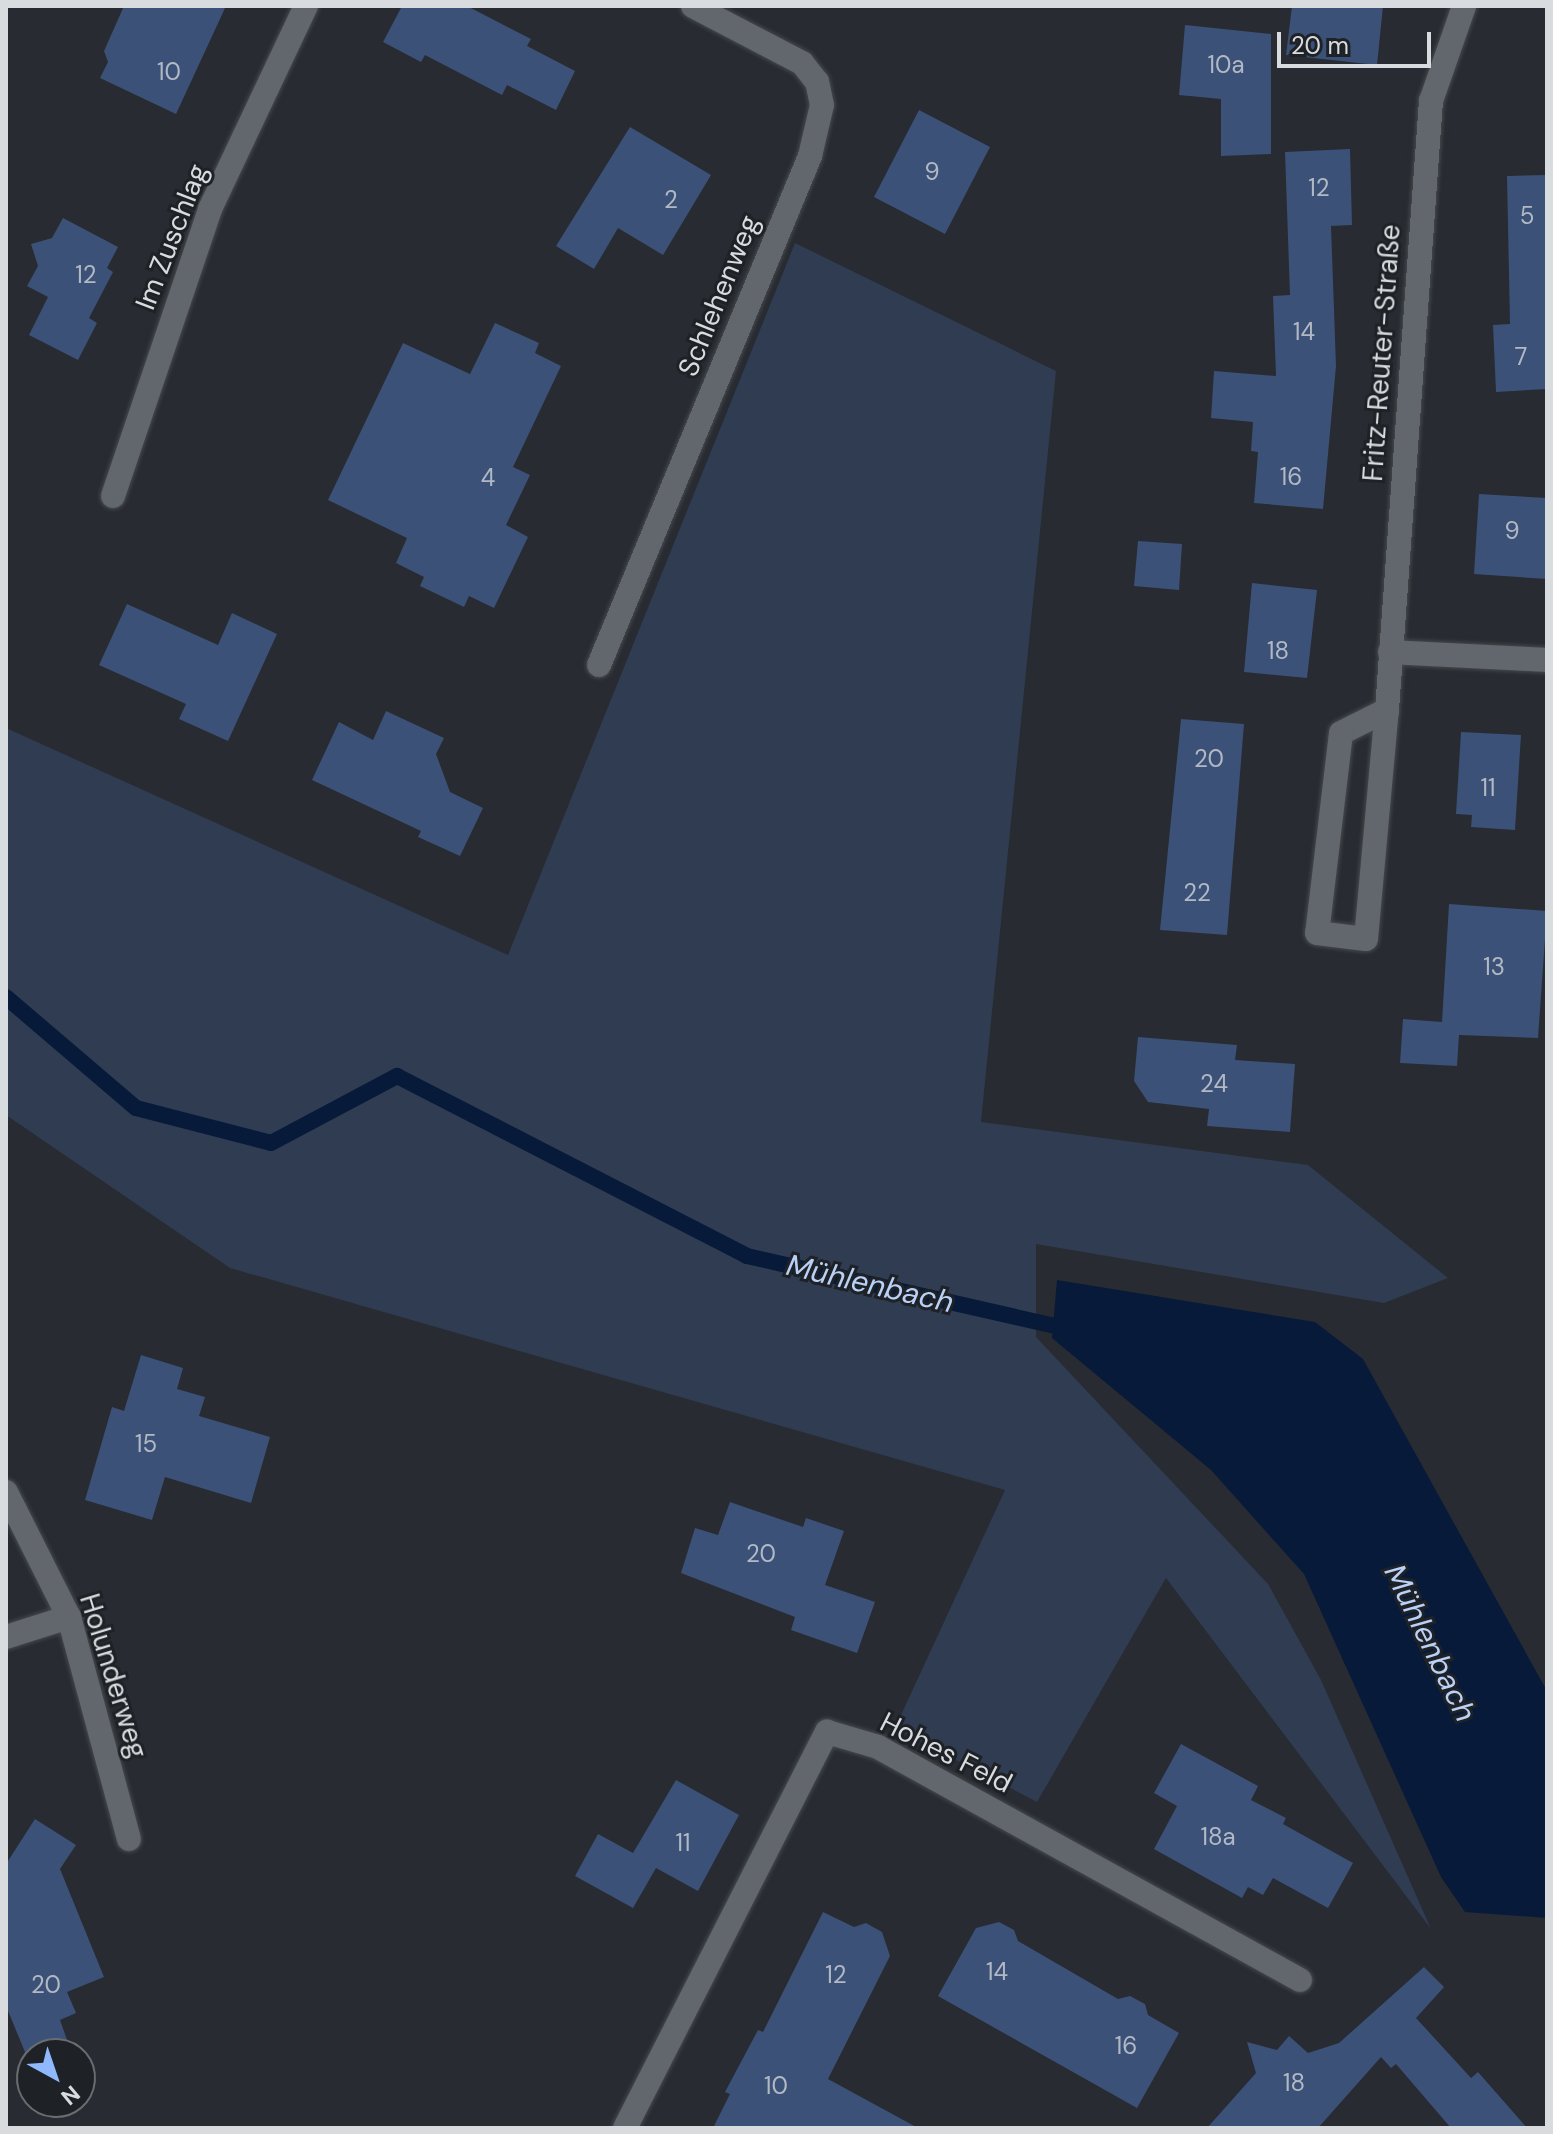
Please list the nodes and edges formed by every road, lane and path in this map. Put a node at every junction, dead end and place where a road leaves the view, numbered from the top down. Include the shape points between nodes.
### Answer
1 (306, 6) edge
2 (693, 6) edge
3 (1464, 6) edge
4 (113, 496) dead end
5 (1390, 652) junction
6 (1547, 660) edge
7 (599, 665) dead end
8 (1387, 710) junction
9 (6, 1492) edge
10 (69, 1617) junction
11 (6, 1637) edge
12 (129, 1839) dead end
13 (1300, 1980) dead end
14 (625, 2128) edge

1 - 4 street, Im Zuschlag via 210,209
2 - 7 street, Schlehenweg via 802,63 817,82 822,105 810,156
3 - 5 street, Fritz-Reuter-Straße via 1431,101
5 - 6 street
5 - 8 street, Fritz-Reuter-Straße
8 - 8 street, Fritz-Reuter-Straße via 1366,939 1317,933 1341,733
9 - 10 street, Holunderweg
10 - 11 street
10 - 12 street, Holunderweg
13 - 14 street, Hohes Feld via 878,1747 827,1732

